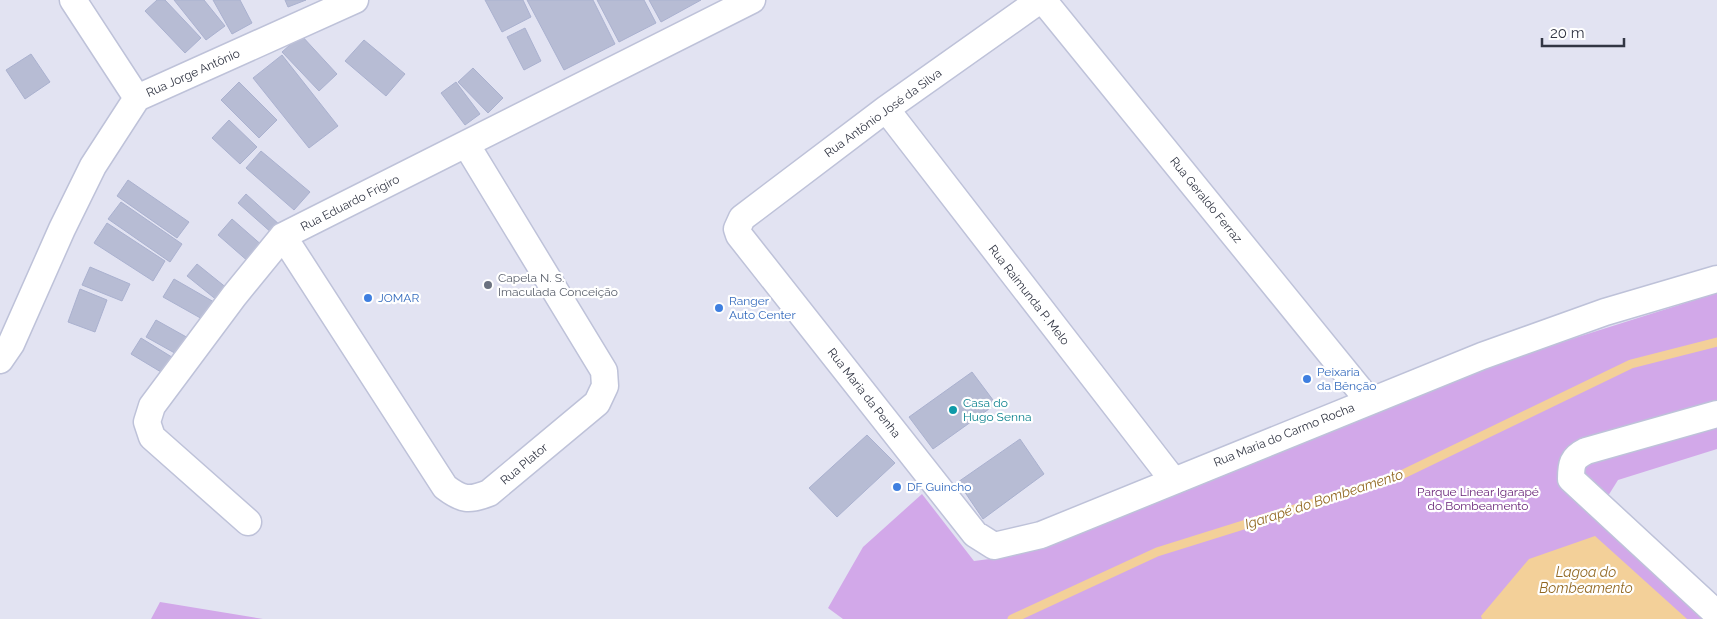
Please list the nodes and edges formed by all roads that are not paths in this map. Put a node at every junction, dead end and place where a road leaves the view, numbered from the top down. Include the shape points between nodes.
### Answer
1 (73, 0) edge
2 (355, 0) edge
3 (752, 0) edge
4 (1042, 0) edge
5 (137, 98) junction
6 (886, 109) junction
7 (466, 144) junction
8 (739, 235) joint
9 (283, 236) junction
10 (1717, 279) edge
11 (0, 360) edge
12 (1368, 401) junction
13 (1717, 414) edge
14 (1173, 480) junction
15 (248, 522) dead end
16 (994, 546) joint
17 (1717, 614) edge

1 - 5 street
2 - 5 street, Rua Jorge Antônio
3 - 7 street, Rua Eduardo Frigiro
4 - 6 street, Rua Antônio José da Silva
4 - 12 street, Rua Geraldo Ferraz
5 - 11 street, Rua Jorge Antônio via 93,166 11,344
6 - 8 street, Rua Antônio José da Silva via 742,218 737,228
6 - 14 street, Rua Raimunda P. Melo
7 - 9 street, Rua Eduardo Frigiro
7 - 9 street, Rua Plator via 604,371 605,386 597,403 489,493 475,498 458,497 445,488
8 - 16 street, Rua Maria da Penha via 975,534
9 - 15 street, Rua Eduardo Frigiro via 152,406 147,422 152,437
10 - 12 street, Rua Maria do Carmo Rocha via 1606,312
12 - 14 street, Rua Maria do Carmo Rocha
13 - 17 street via 1586,451 1576,456 1571,479
14 - 16 street, Rua Maria do Carmo Rocha via 1041,535

